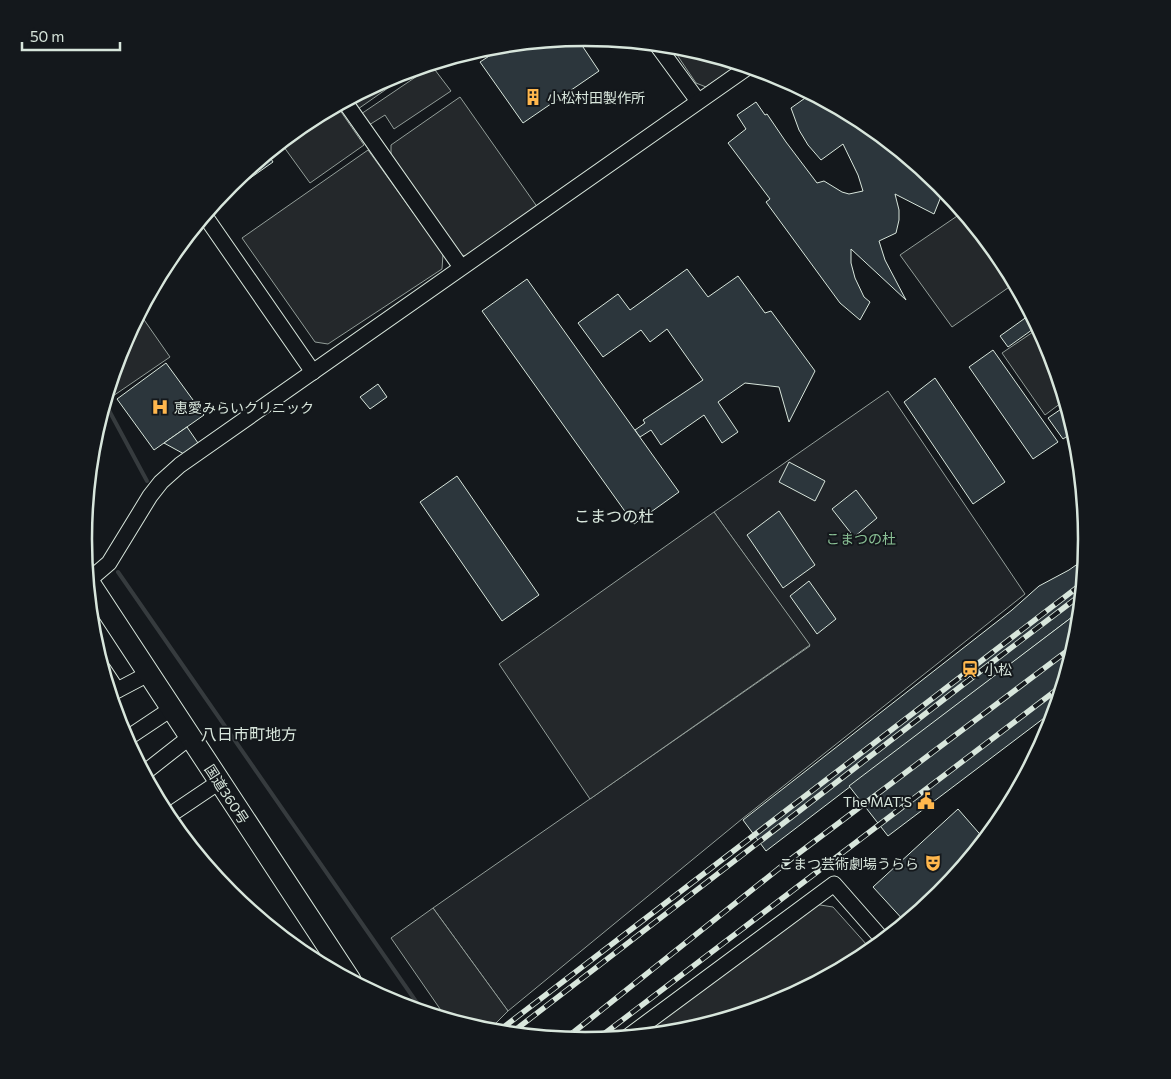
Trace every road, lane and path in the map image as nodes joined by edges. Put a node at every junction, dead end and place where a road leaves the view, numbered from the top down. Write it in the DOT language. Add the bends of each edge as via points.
graph roads {
  1 [pos="662,52"];
  2 [pos="742,71"];
  3 [pos="698,101"];
  4 [pos="348,107"];
  5 [pos="209,221"];
  6 [pos="461,267"];
  7 [pos="313,372"];
  8 [pos="93,576"];
  9 [pos="95,592"];
  10 [pos="148,674"];
  11 [pos="116,691"];
  12 [pos="171,709"];
  13 [pos="133,734"];
  14 [pos="190,738"];
  15 [pos="149,769"];
  16 [pos="219,782"];
  17 [pos="174,813"];
  18 [pos="879,936"];
  19 [pos="325,959"];
  20 [pos="649,1029"];
  1 -- 3 [label="street"];
  2 -- 3 [label="street"];
  3 -- 6 [label="street"];
  4 -- 6 [label="street"];
  5 -- 7 [label="street"];
  6 -- 7 [label="street"];
  7 -- 8 [label="street" via="180,464 161,482 140,511 109,563"];
  9 -- 10 [label="highway, 国道360号"];
  10 -- 11 [label="street"];
  10 -- 12 [label="highway, 国道360号"];
  12 -- 13 [label="street"];
  12 -- 14 [label="highway, 国道360号"];
  14 -- 15 [label="street"];
  14 -- 16 [label="highway, 国道360号"];
  16 -- 17 [label="street"];
  16 -- 19 [label="highway, 国道360号"];
  18 -- 20 [label="street" via="834,884"];
}
